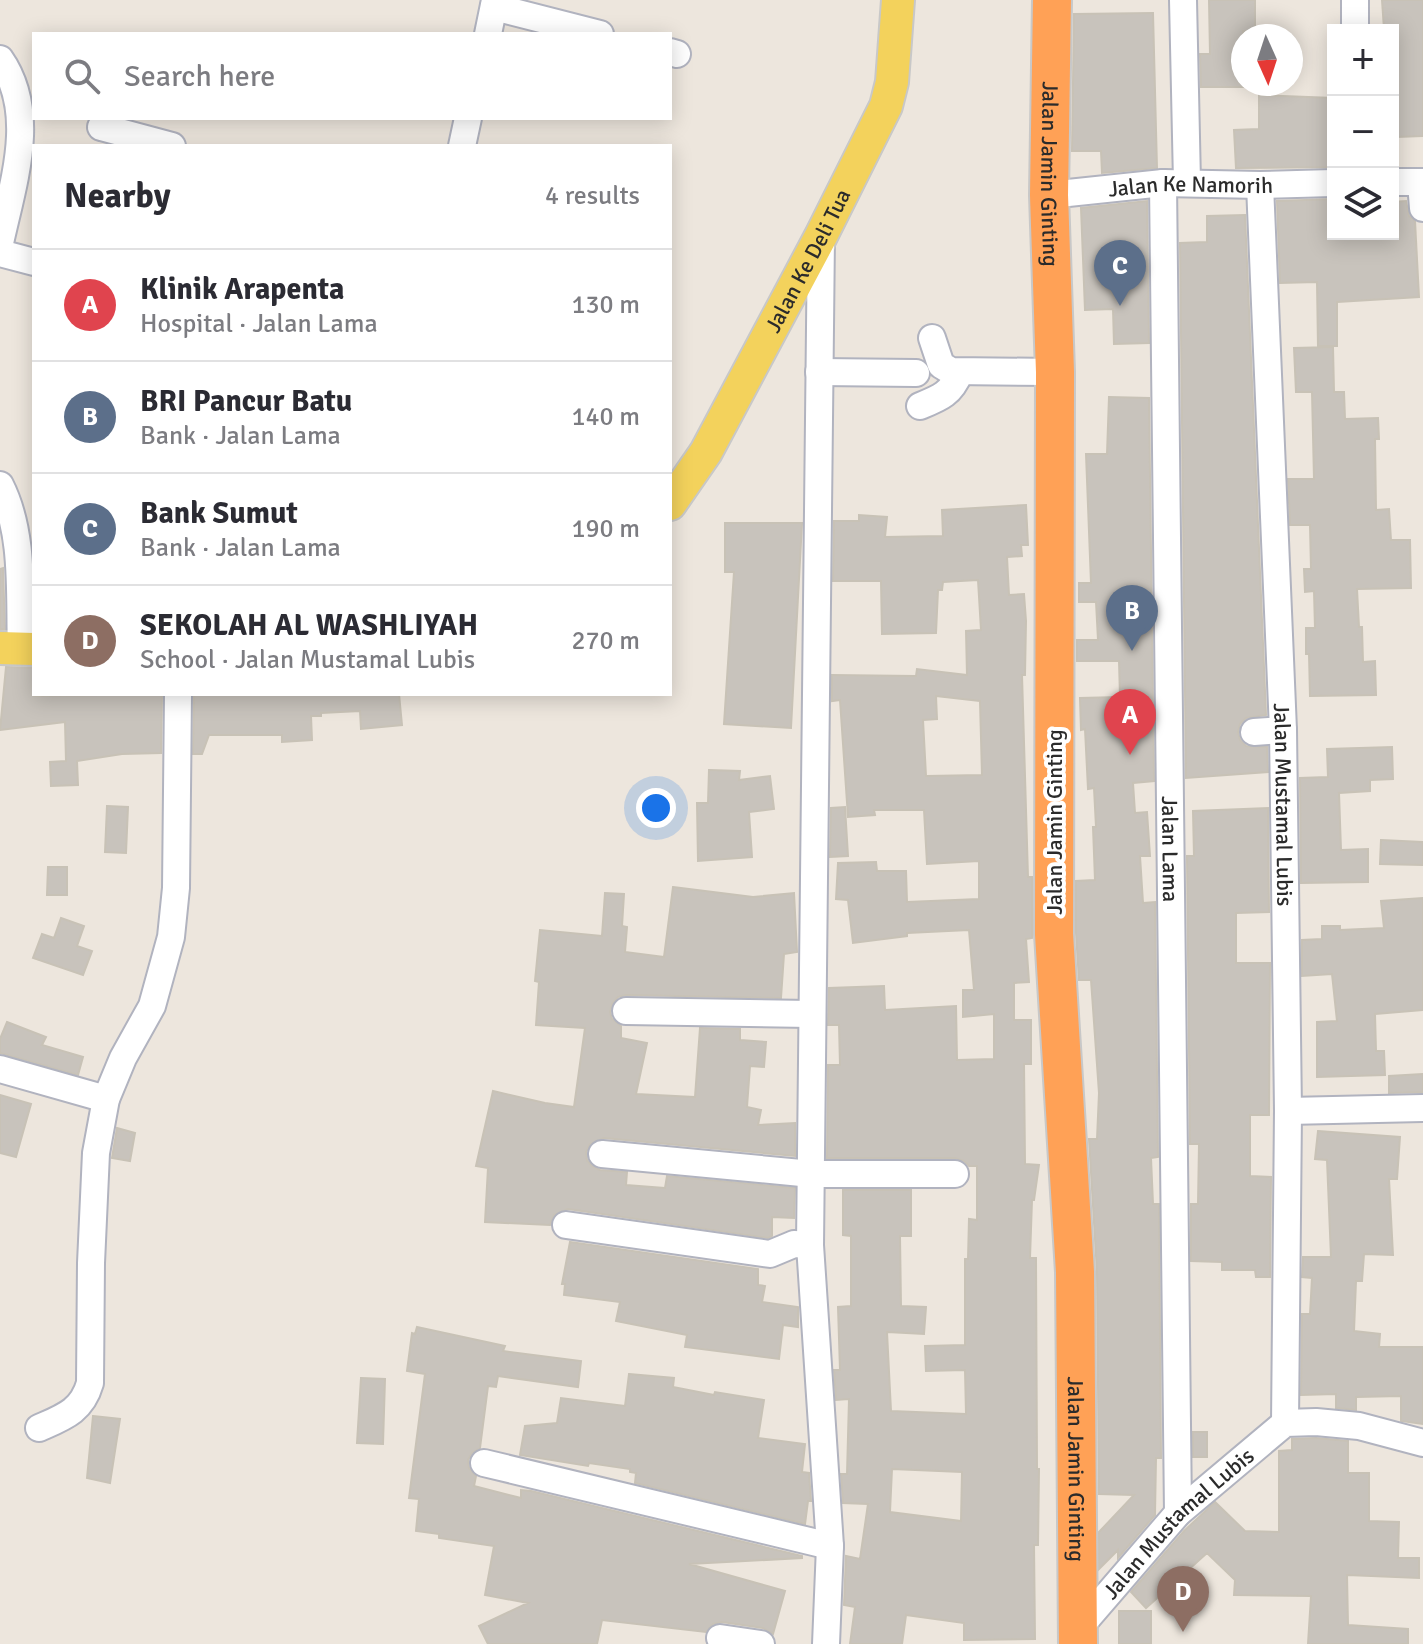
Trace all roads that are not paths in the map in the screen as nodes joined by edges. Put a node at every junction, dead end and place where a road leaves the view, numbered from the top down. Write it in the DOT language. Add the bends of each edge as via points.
graph roads {
  1 [pos="898,0"];
  2 [pos="1052,0"];
  3 [pos="1183,0"];
  4 [pos="1355,0"];
  5 [pos="494,4"];
  6 [pos="1355,24"];
  7 [pos="488,32"];
  8 [pos="593,32"];
  9 [pos="0,59"];
  10 [pos="466,120"];
  11 [pos="101,127"];
  12 [pos="165,144"];
  13 [pos="462,144"];
  14 [pos="1175,183"];
  15 [pos="1327,183"];
  16 [pos="1399,184"];
  17 [pos="1260,185"];
  18 [pos="1422,191"];
  19 [pos="1049,195"];
  20 [pos="821,236"];
  21 [pos="0,243"];
  22 [pos="0,253"];
  23 [pos="32,261"];
  24 [pos="932,338"];
  25 [pos="819,372"];
  26 [pos="960,372"];
  27 [pos="1055,372"];
  28 [pos="916,373"];
  29 [pos="920,406"];
  30 [pos="0,485"];
  31 [pos="672,501"];
  32 [pos="18,649"];
  33 [pos="178,696"];
  34 [pos="1283,730"];
  35 [pos="1254,732"];
  36 [pos="626,1011"];
  37 [pos="811,1014"];
  38 [pos="0,1069"];
  39 [pos="106,1099"];
  40 [pos="1423,1108"];
  41 [pos="1288,1111"];
  42 [pos="602,1154"];
  43 [pos="812,1174"];
  44 [pos="955,1174"];
  45 [pos="566,1225"];
  46 [pos="810,1245"];
  47 [pos="1285,1423"];
  48 [pos="39,1428"];
  49 [pos="1423,1443"];
  50 [pos="484,1463"];
  51 [pos="1178,1513"];
  52 [pos="830,1546"];
  53 [pos="1078,1637"];
  54 [pos="720,1638"];
  55 [pos="761,1644"];
  56 [pos="826,1644"];
  1 -- 20 [label="main road, Jalan Ke Deli Tua" via="886,106"];
  2 -- 19 [label="highway, Jalan Jamin Ginting"];
  3 -- 14 [label="street, Jalan Lama"];
  4 -- 6 [label="street"];
  5 -- 7 [label="street"];
  5 -- 8 [label="street"];
  9 -- 21 [label="street" via="10,73 21,113"];
  10 -- 13 [label="street"];
  11 -- 12 [label="street"];
  14 -- 17 [label="street, Jalan Ke Namorih"];
  14 -- 19 [label="street, Jalan Ke Namorih"];
  14 -- 51 [label="street, Jalan Lama"];
  15 -- 17 [label="street, Jalan Ke Namorih"];
  16 -- 18 [label="street"];
  17 -- 34 [label="street, Jalan Mustamal Lubis"];
  19 -- 27 [label="highway, Jalan Jamin Ginting"];
  20 -- 25 [label="street"];
  20 -- 31 [label="main road, Jalan Ke Deli Tua" via="706,452"];
  22 -- 23 [label="street"];
  24 -- 26 [label="street" via="941,365"];
  25 -- 28 [label="street"];
  25 -- 37 [label="street"];
  26 -- 27 [label="street"];
  26 -- 29 [label="street" via="951,390"];
  27 -- 53 [label="highway, Jalan Jamin Ginting" via="1054,934 1075,1272"];
  30 -- 32 [label="street" via="16,528"];
  33 -- 39 [label="street" via="171,937 152,1006"];
  34 -- 35 [label="street"];
  34 -- 41 [label="street, Jalan Mustamal Lubis"];
  36 -- 37 [label="street"];
  37 -- 43 [label="street"];
  38 -- 39 [label="street"];
  39 -- 48 [label="street" via="93,1180 90,1383 79,1407"];
  40 -- 41 [label="street"];
  41 -- 47 [label="street, Jalan Mustamal Lubis"];
  42 -- 43 [label="street"];
  43 -- 44 [label="street"];
  43 -- 46 [label="street"];
  45 -- 46 [label="street" via="770,1254 794,1244"];
  46 -- 52 [label="street"];
  47 -- 49 [label="street" via="1359,1426"];
  47 -- 51 [label="street, Jalan Mustamal Lubis"];
  50 -- 52 [label="street"];
  51 -- 53 [label="street, Jalan Mustamal Lubis"];
  52 -- 56 [label="street"];
  54 -- 55 [label="street"];
}
